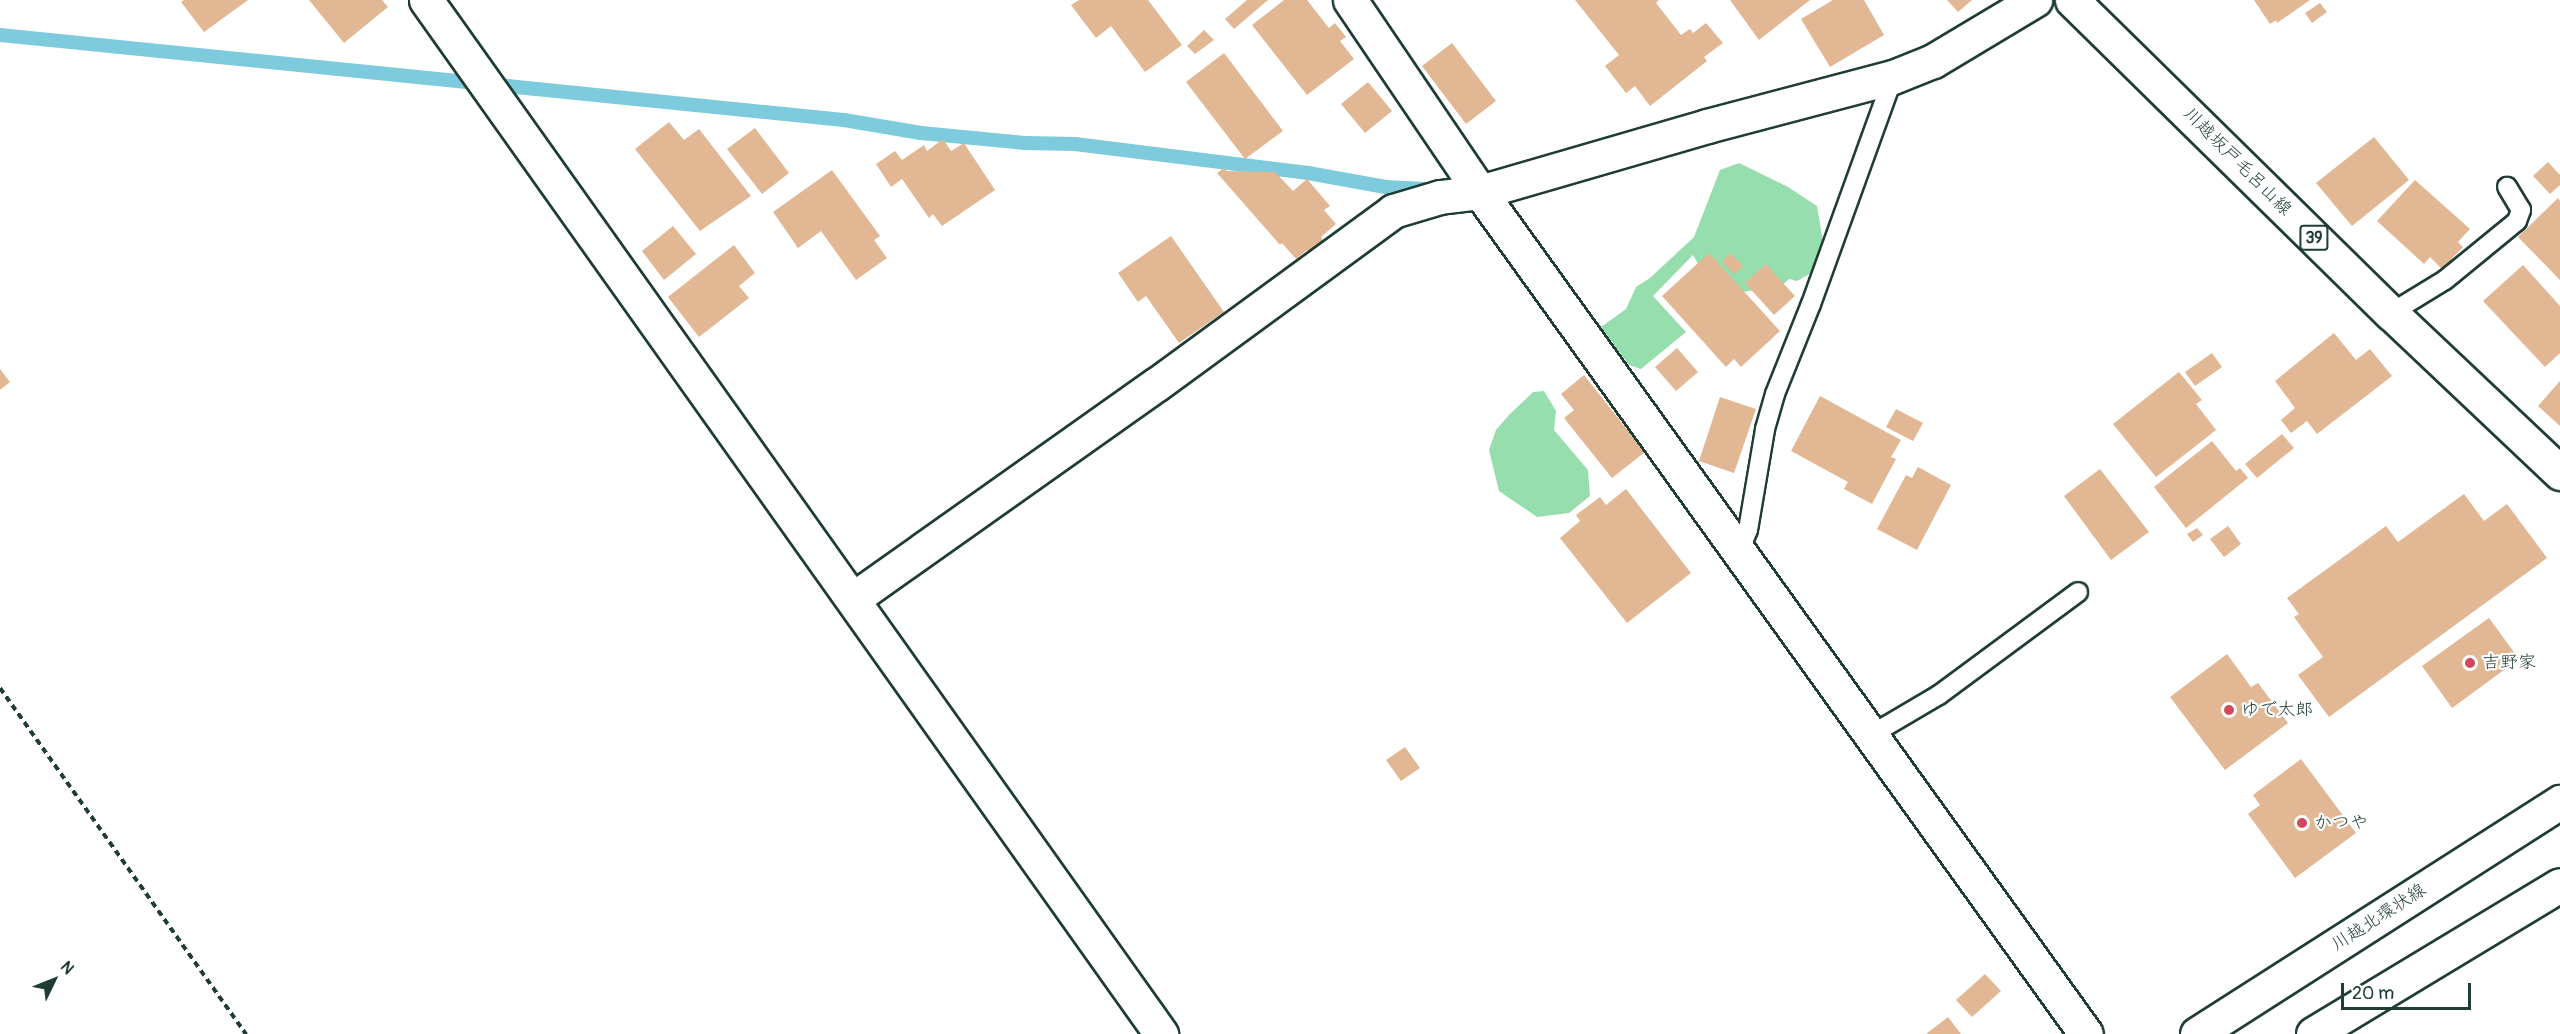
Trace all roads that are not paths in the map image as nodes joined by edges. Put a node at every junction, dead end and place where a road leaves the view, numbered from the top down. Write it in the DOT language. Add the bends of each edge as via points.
graph roads {
  1 [pos="426,0"];
  2 [pos="1350,0"];
  3 [pos="2035,0"];
  4 [pos="2072,0"];
  5 [pos="1893,77"];
  6 [pos="2507,187"];
  7 [pos="1480,192"];
  8 [pos="2391,313"];
  9 [pos="2560,473"];
  10 [pos="1739,552"];
  11 [pos="2078,592"];
  12 [pos="853,599"];
  13 [pos="1870,735"];
  14 [pos="2560,802"];
  15 [pos="2560,885"];
  16 [pos="1161,1034"];
  17 [pos="2086,1034"];
  18 [pos="2197,1034"];
  19 [pos="2313,1034"];
  1 -- 12 [label="street"];
  2 -- 7 [label="street"];
  3 -- 5 [label="street" via="1933,61"];
  4 -- 8 [label="street, 川越坂戸毛呂山線 / 39"];
  5 -- 7 [label="street"];
  5 -- 10 [label="lane" via="1775,394 1748,530"];
  6 -- 8 [label="lane" via="2521,210 2517,221 2445,280"];
  7 -- 10 [label="street"];
  7 -- 12 [label="street" via="1440,197 1393,211"];
  8 -- 9 [label="street, 川越坂戸毛呂山線 / 39"];
  10 -- 13 [label="street"];
  11 -- 13 [label="lane" via="1939,695"];
  12 -- 16 [label="street"];
  13 -- 17 [label="street"];
  14 -- 18 [label="street, 川越北環状線"];
  15 -- 19 [label="street"];
}
